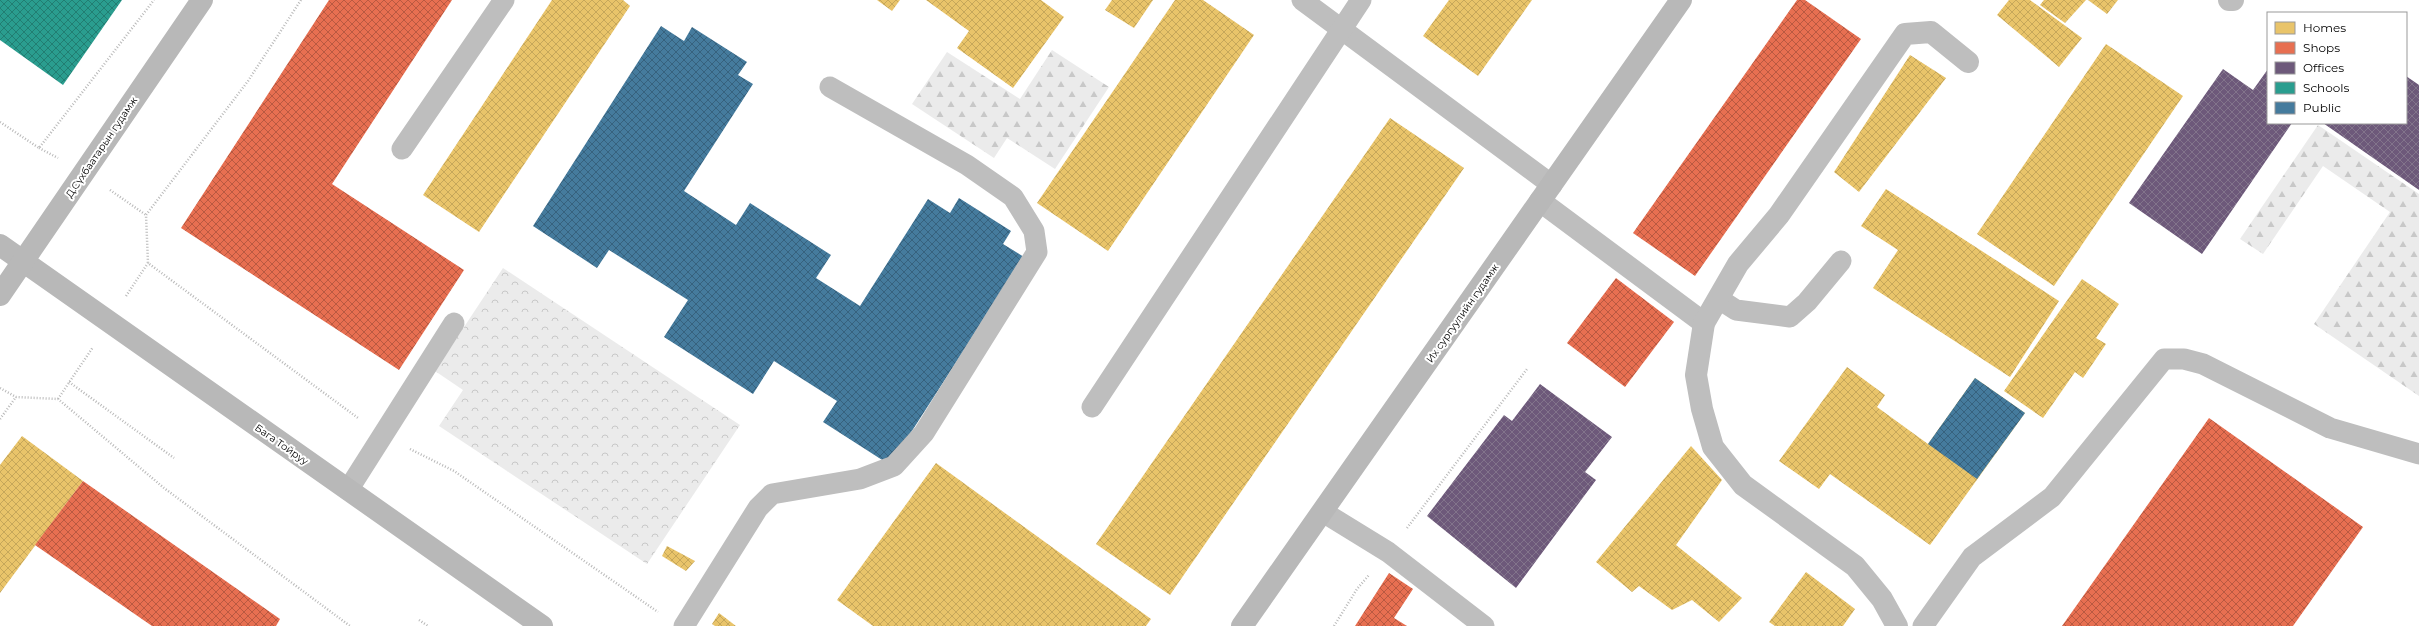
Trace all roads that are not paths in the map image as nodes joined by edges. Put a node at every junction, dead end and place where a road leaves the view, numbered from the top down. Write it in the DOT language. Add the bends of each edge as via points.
graph roads {
  1 [pos="202,0"];
  2 [pos="504,0"];
  3 [pos="1302,0"];
  4 [pos="1361,0"];
  5 [pos="1681,0"];
  6 [pos="2229,0"];
  7 [pos="2233,0"];
  8 [pos="1341,28"];
  9 [pos="1968,62"];
  10 [pos="830,87"];
  11 [pos="402,149"];
  12 [pos="1546,193"];
  13 [pos="0,245"];
  14 [pos="24,260"];
  15 [pos="1841,261"];
  16 [pos="0,295"];
  17 [pos="1718,299"];
  18 [pos="454,323"];
  19 [pos="1704,324"];
  20 [pos="1092,407"];
  21 [pos="2419,454"];
  22 [pos="348,490"];
  23 [pos="1323,512"];
  24 [pos="542,626"];
  25 [pos="684,626"];
  26 [pos="1242,626"];
  27 [pos="1484,626"];
  28 [pos="1897,626"];
  29 [pos="1922,626"];
  1 -- 14 [label="main road, Д.Сүхбаатарын гудамж"];
  2 -- 11 [label="lane"];
  3 -- 8 [label="lane"];
  4 -- 8 [label="lane"];
  5 -- 12 [label="main road, Их сургуулийн гудамж"];
  6 -- 7 [label="street"];
  8 -- 12 [label="lane"];
  8 -- 20 [label="lane"];
  9 -- 17 [label="street" via="1931,32 1905,34 1779,216 1738,264"];
  10 -- 25 [label="lane" via="966,165 1013,197 1034,230 1037,252 924,433 894,466 860,479 772,494 758,508"];
  12 -- 19 [label="street"];
  12 -- 23 [label="main road, Их сургуулийн гудамж"];
  13 -- 14 [label="main road, Бага Тойруу"];
  14 -- 16 [label="main road, Д.Сүхбаатарын гудамж"];
  14 -- 22 [label="main road, Бага Тойруу" via="109,323"];
  15 -- 17 [label="lane" via="1807,302 1790,318 1736,310"];
  17 -- 19 [label="street"];
  18 -- 22 [label="lane"];
  19 -- 28 [label="street" via="1696,375 1713,447 1743,485 1855,566 1882,599"];
  21 -- 29 [label="lane" via="2330,428 2203,364 2184,359 2164,359 2052,497 1972,557"];
  22 -- 24 [label="main road, Бага Тойруу"];
  23 -- 26 [label="main road, Их сургуулийн гудамж"];
  23 -- 27 [label="lane" via="1388,552"];
}
